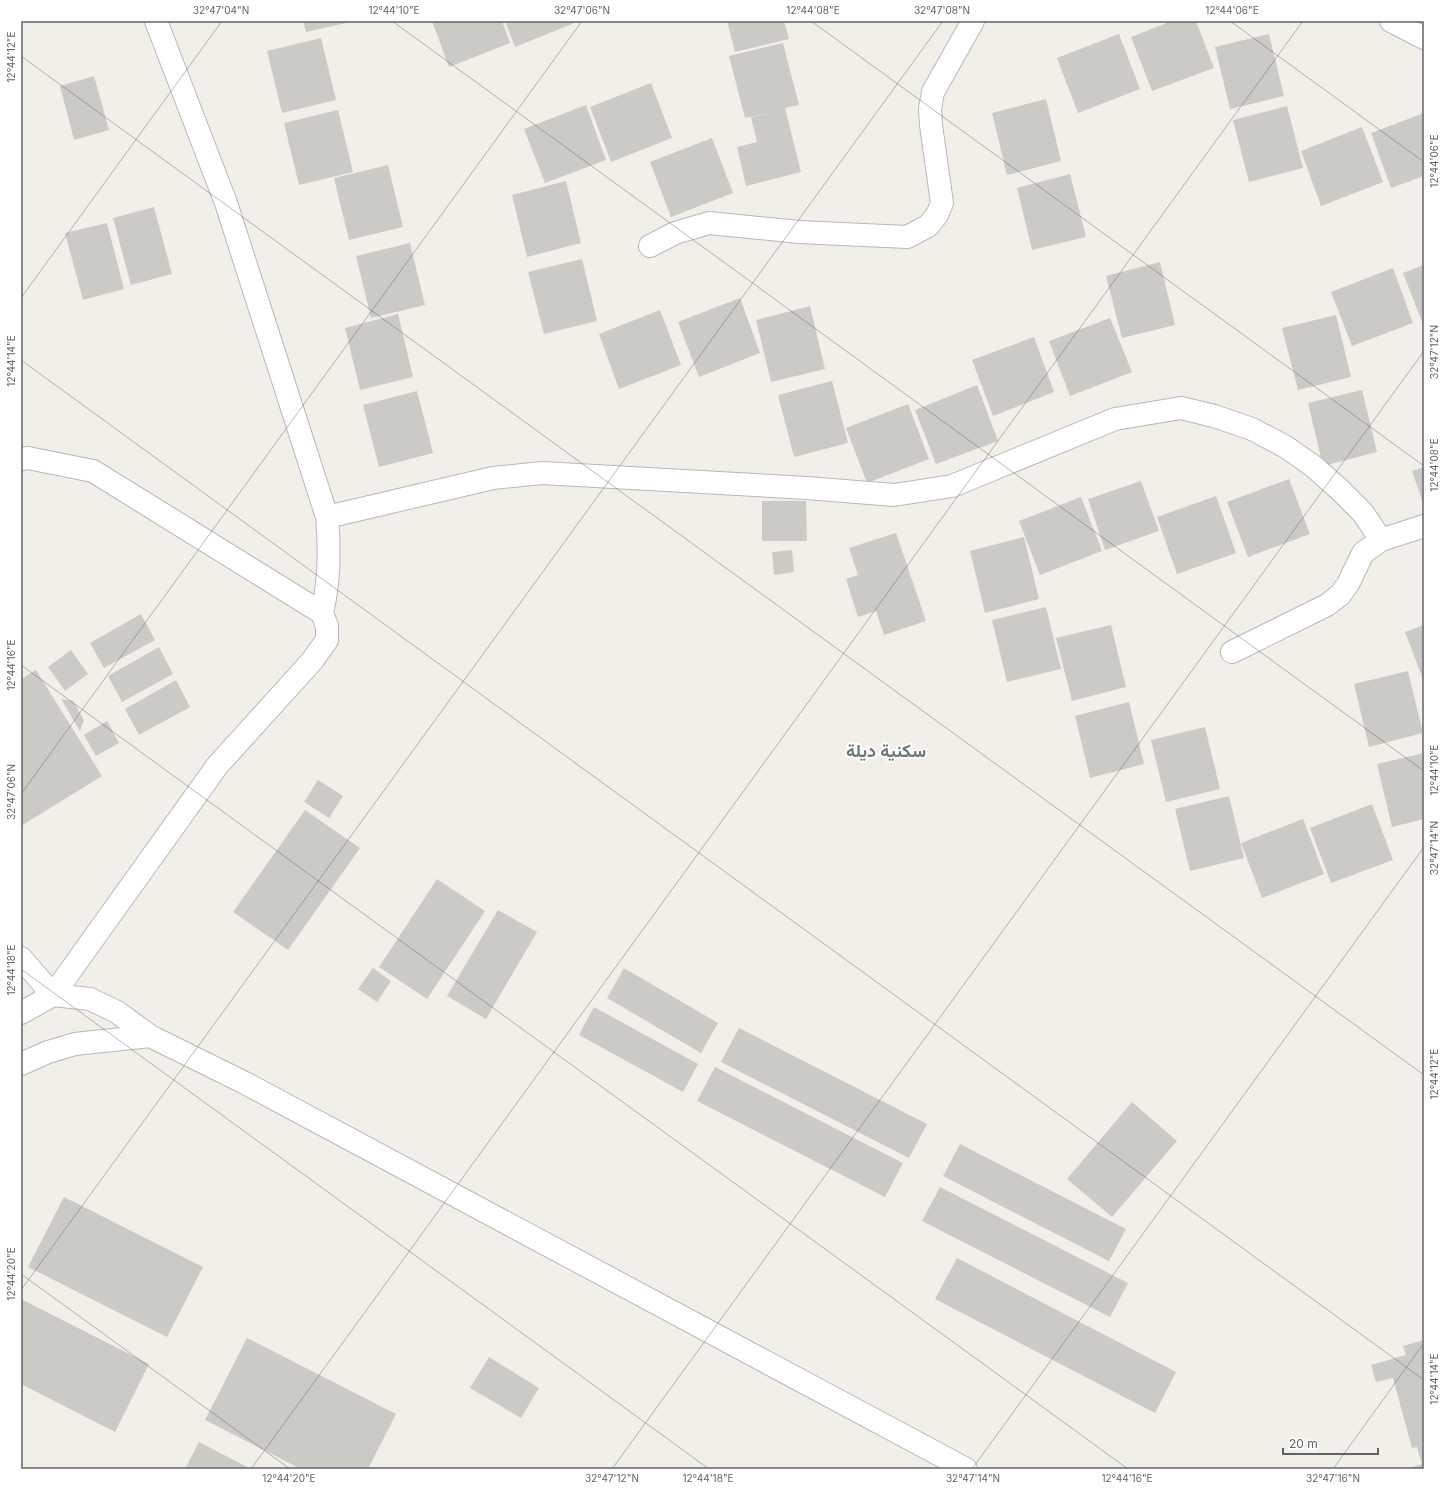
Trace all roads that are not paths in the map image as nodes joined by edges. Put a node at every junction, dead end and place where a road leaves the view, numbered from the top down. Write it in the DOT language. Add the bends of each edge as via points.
graph roads {
  1 [pos="156,21"];
  2 [pos="1391,21"];
  3 [pos="970,22"];
  4 [pos="1424,38"];
  5 [pos="650,246"];
  6 [pos="21,459"];
  7 [pos="327,517"];
  8 [pos="1424,526"];
  9 [pos="1382,540"];
  10 [pos="322,613"];
  11 [pos="1232,652"];
  12 [pos="21,958"];
  13 [pos="53,995"];
  14 [pos="21,1013"];
  15 [pos="150,1036"];
  16 [pos="21,1064"];
  17 [pos="966,1469"];
  1 -- 7 [label="street" via="226,203"];
  2 -- 4 [label="street"];
  3 -- 5 [label="street" via="933,92 931,125 942,203 938,215 928,226 907,237 799,232 710,223 675,233"];
  6 -- 10 [label="street" via="28,458 93,470"];
  7 -- 9 [label="street" via="493,478 542,473 894,495 952,486 1115,419 1181,408 1252,429 1286,447 1340,490 1363,513"];
  7 -- 10 [label="street" via="328,589"];
  8 -- 9 [label="street"];
  9 -- 11 [label="street" via="1363,553 1348,584 1340,595 1327,605"];
  10 -- 13 [label="street" via="327,626 328,640 217,766"];
  12 -- 13 [label="street"];
  13 -- 14 [label="street"];
  13 -- 15 [label="street" via="90,999 117,1012"];
  15 -- 16 [label="street" via="75,1044"];
  15 -- 17 [label="street" via="245,1083"];
}
